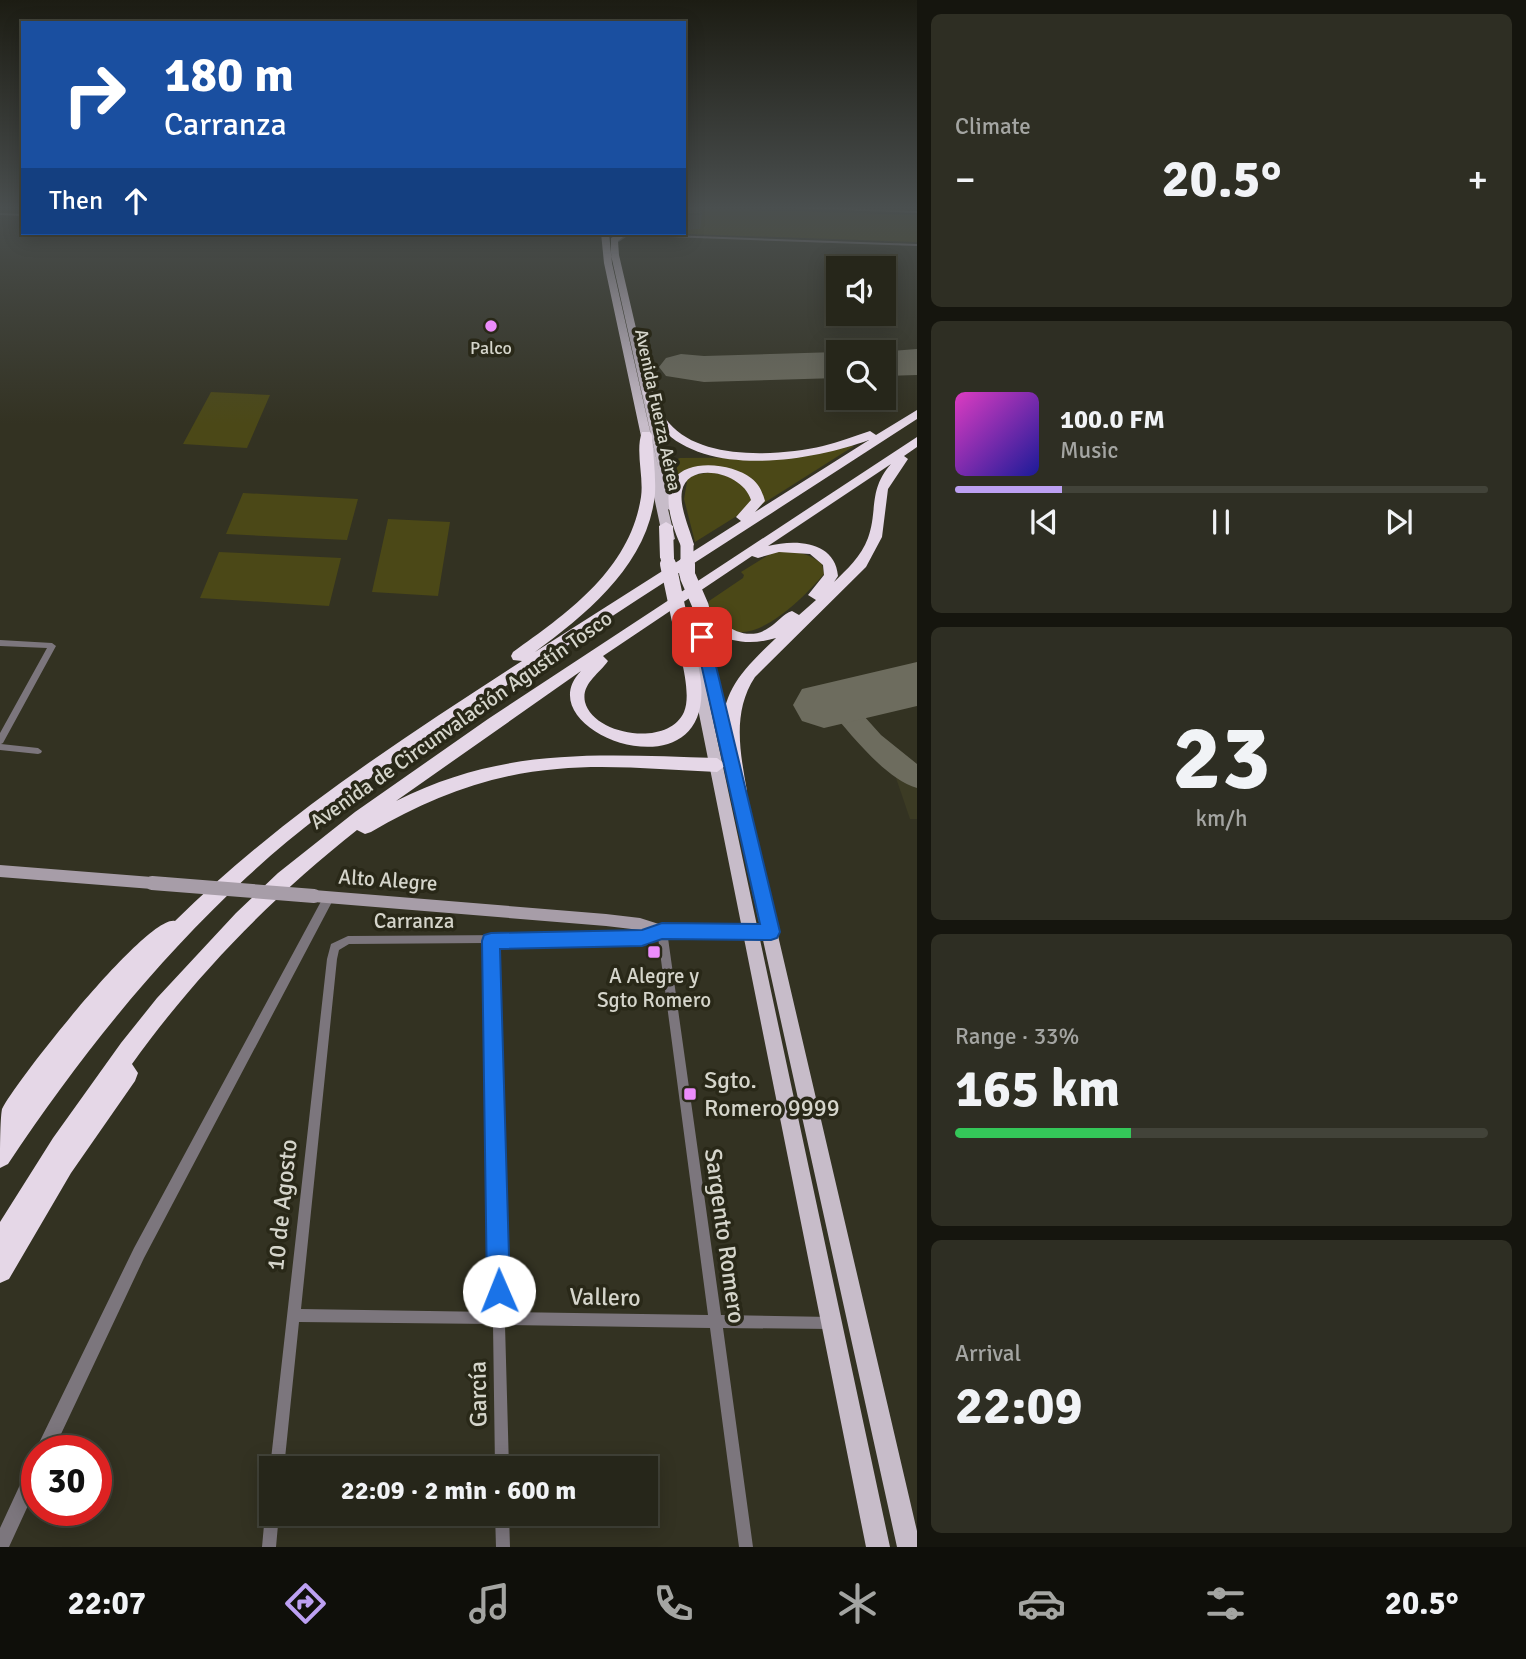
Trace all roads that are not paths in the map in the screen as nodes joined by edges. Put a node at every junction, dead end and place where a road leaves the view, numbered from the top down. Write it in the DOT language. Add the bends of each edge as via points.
graph roads {
  1 [pos="611,279"];
  2 [pos="622,279"];
  3 [pos="622,328"];
  4 [pos="634,328"];
  5 [pos="648,391"];
  6 [pos="917,413"];
  7 [pos="646,435"];
  8 [pos="917,441"];
  9 [pos="917,448"];
  10 [pos="666,526"];
  11 [pos="685,546"];
  12 [pos="687,584"];
  13 [pos="690,614"];
  14 [pos="0,643"];
  15 [pos="52,646"];
  16 [pos="479,685"];
  17 [pos="0,741"];
  18 [pos="0,747"];
  19 [pos="38,751"];
  20 [pos="717,765"];
  21 [pos="738,791"];
  22 [pos="270,846"];
  23 [pos="242,870"];
  24 [pos="1,874"];
  25 [pos="330,897"];
  26 [pos="662,931"];
  27 [pos="750,932"];
  28 [pos="771,932"];
  29 [pos="491,941"];
  30 [pos="335,947"];
  31 [pos="0,1130"];
  32 [pos="0,1156"];
  33 [pos="0,1245"];
  34 [pos="0,1270"];
  35 [pos="294,1315"];
  36 [pos="499,1318"];
  37 [pos="715,1321"];
  38 [pos="831,1323"];
  39 [pos="52,1435"];
  40 [pos="278,1456"];
  41 [pos="502,1456"];
  42 [pos="21,1502"];
  43 [pos="271,1526"];
  44 [pos="502,1526"];
  45 [pos="0,1547"];
  46 [pos="269,1547"];
  47 [pos="503,1547"];
  48 [pos="746,1547"];
  49 [pos="877,1547"];
  50 [pos="909,1547"];
  1 -- 3 [label="main road, Avenida Fuerza Aérea"];
  2 -- 4 [label="main road, Avenida Fuerza Aérea"];
  3 -- 4 [label="main road"];
  3 -- 7 [label="main road, Avenida Fuerza Aérea"];
  4 -- 5 [label="main road, Avenida Fuerza Aérea"];
  5 -- 6 [label="highway" via="659,418 674,435 698,447 733,454 785,455 834,448"];
  5 -- 11 [label="main road, Avenida Fuerza Aérea"];
  6 -- 22 [label="highway, Avenida de Circunvalación Agustín Tosco" via="494,686 357,779"];
  7 -- 10 [label="main road, Avenida Fuerza Aérea"];
  7 -- 16 [label="highway" via="646,505 623,560 576,613"];
  8 -- 12 [label="highway, Avenida de Circunvalación Agustín Tosco"];
  9 -- 21 [label="highway" via="884,481 878,496 875,537 861,564 740,687 730,729"];
  10 -- 13 [label="highway, bridge" via="670,556"];
  11 -- 12 [label="highway, bridge"];
  11 -- 16 [label="highway" via="675,495 683,478 703,470 721,471 738,475 754,487 758,500 744,516"];
  12 -- 13 [label="highway, bridge"];
  12 -- 13 [label="highway" via="725,576 780,545 813,551 830,566 831,576 823,586 776,631 762,637 744,638"];
  12 -- 13 [label="highway" via="649,628 584,675 576,697 590,722 620,738 645,741 685,726 695,697"];
  12 -- 33 [label="highway, Avenida de Circunvalación Agustín Tosco" via="413,779 283,881 221,942 143,1033 94,1097"];
  13 -- 20 [label="main road"];
  13 -- 21 [label="main road"];
  14 -- 15 [label="street"];
  15 -- 17 [label="street"];
  16 -- 22 [label="highway" via="349,771"];
  18 -- 19 [label="street"];
  20 -- 27 [label="main road"];
  20 -- 34 [label="highway" via="582,761 519,767 433,791 362,829 264,913 191,991 105,1102"];
  21 -- 28 [label="main road"];
  22 -- 23 [label="highway, Avenida de Circunvalación Agustín Tosco"];
  23 -- 31 [label="highway" via="144,949 53,1057"];
  23 -- 32 [label="highway, Avenida de Circunvalación Agustín Tosco" via="189,920 105,1015"];
  24 -- 25 [label="main road, Alto Alegre, bridge"];
  25 -- 26 [label="main road, Alto Alegre" via="606,920"];
  25 -- 39 [label="street" via="139,1253"];
  26 -- 27 [label="main road, Alto Alegre"];
  26 -- 29 [label="street, Carranza" via="642,938"];
  26 -- 37 [label="street, Sargento Romero"];
  27 -- 28 [label="main road, Alto Alegre"];
  27 -- 38 [label="main road"];
  28 -- 50 [label="main road"];
  29 -- 30 [label="street, Carranza" via="348,940"];
  29 -- 36 [label="street, García"];
  30 -- 35 [label="street, 10 de Agosto"];
  35 -- 36 [label="street, Vallero"];
  35 -- 40 [label="street, 10 de Agosto"];
  36 -- 37 [label="street, Vallero"];
  36 -- 41 [label="street, García"];
  37 -- 38 [label="street, Vallero"];
  37 -- 48 [label="street, Sargento Romero"];
  38 -- 49 [label="main road"];
  42 -- 45 [label="street"];
  43 -- 46 [label="street"];
  44 -- 47 [label="street"];
}
